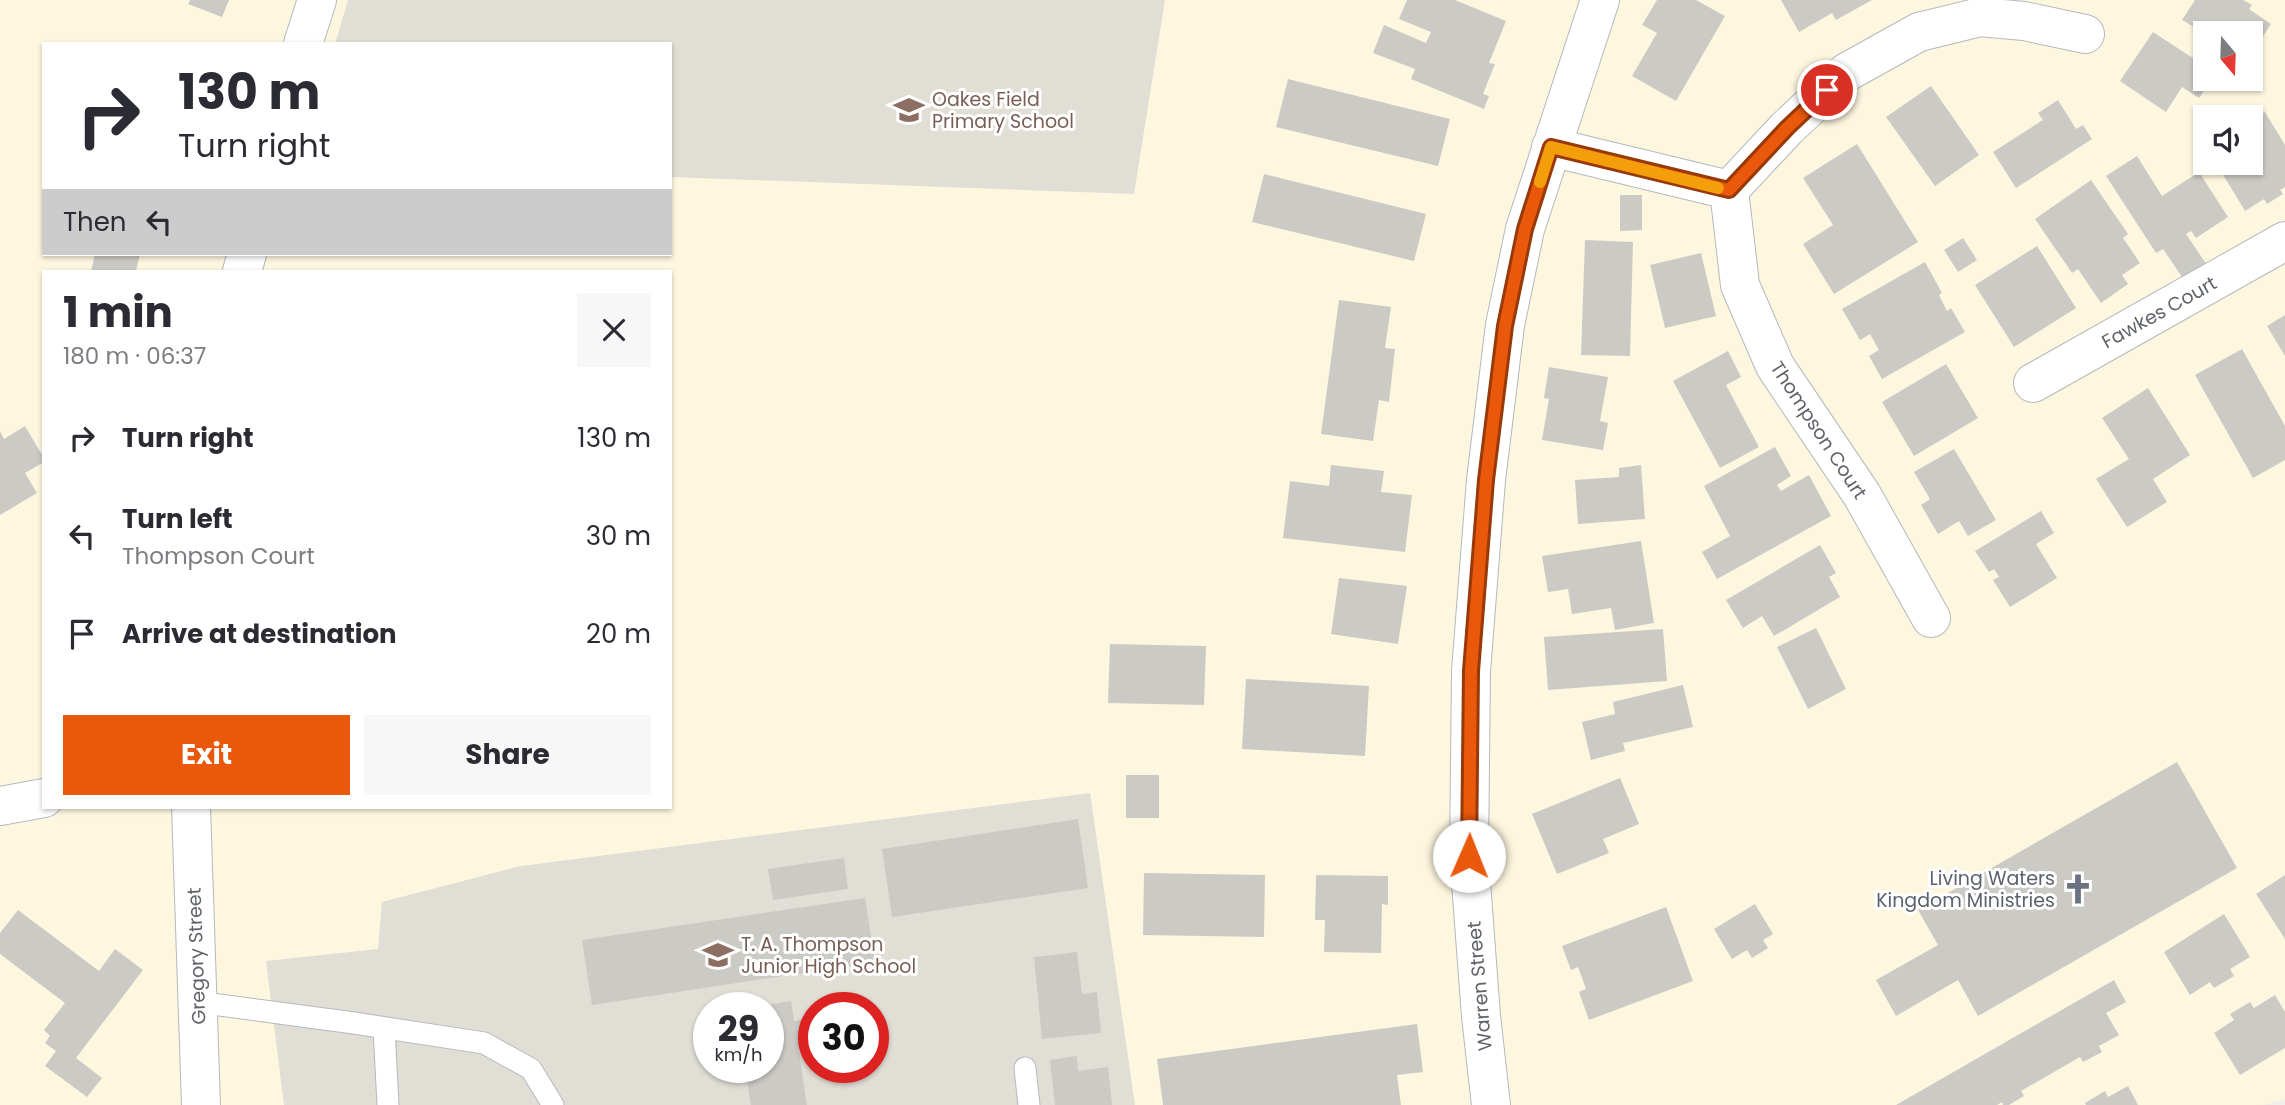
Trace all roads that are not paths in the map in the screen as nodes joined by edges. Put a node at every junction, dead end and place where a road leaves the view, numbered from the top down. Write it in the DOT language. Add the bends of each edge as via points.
graph roads {
  1 [pos="317,0"];
  2 [pos="1600,0"];
  3 [pos="2085,34"];
  4 [pos="304,42"];
  5 [pos="1551,147"];
  6 [pos="1729,190"];
  7 [pos="2285,240"];
  8 [pos="2033,383"];
  9 [pos="1931,618"];
  10 [pos="42,798"];
  11 [pos="0,806"];
  12 [pos="191,809"];
  13 [pos="197,1002"];
  14 [pos="384,1028"];
  15 [pos="1025,1068"];
  16 [pos="201,1105"];
  17 [pos="388,1105"];
  18 [pos="553,1105"];
  19 [pos="1029,1105"];
  20 [pos="1491,1105"];
  1 -- 4 [label="street"];
  2 -- 5 [label="street, Warren Street"];
  3 -- 6 [label="street" via="1980,17 1919,32 1847,72"];
  5 -- 6 [label="street"];
  5 -- 20 [label="street, Warren Street" via="1525,229 1505,326 1486,480 1471,671 1469,856"];
  6 -- 9 [label="street, Thompson Court" via="1740,285 1775,366 1862,495"];
  7 -- 8 [label="street, Fawkes Court"];
  10 -- 11 [label="street"];
  12 -- 13 [label="street, Gregory Street"];
  13 -- 14 [label="lane"];
  13 -- 16 [label="street, Gregory Street"];
  14 -- 17 [label="lane"];
  14 -- 18 [label="lane" via="484,1043 531,1069"];
  15 -- 19 [label="lane"];
}
